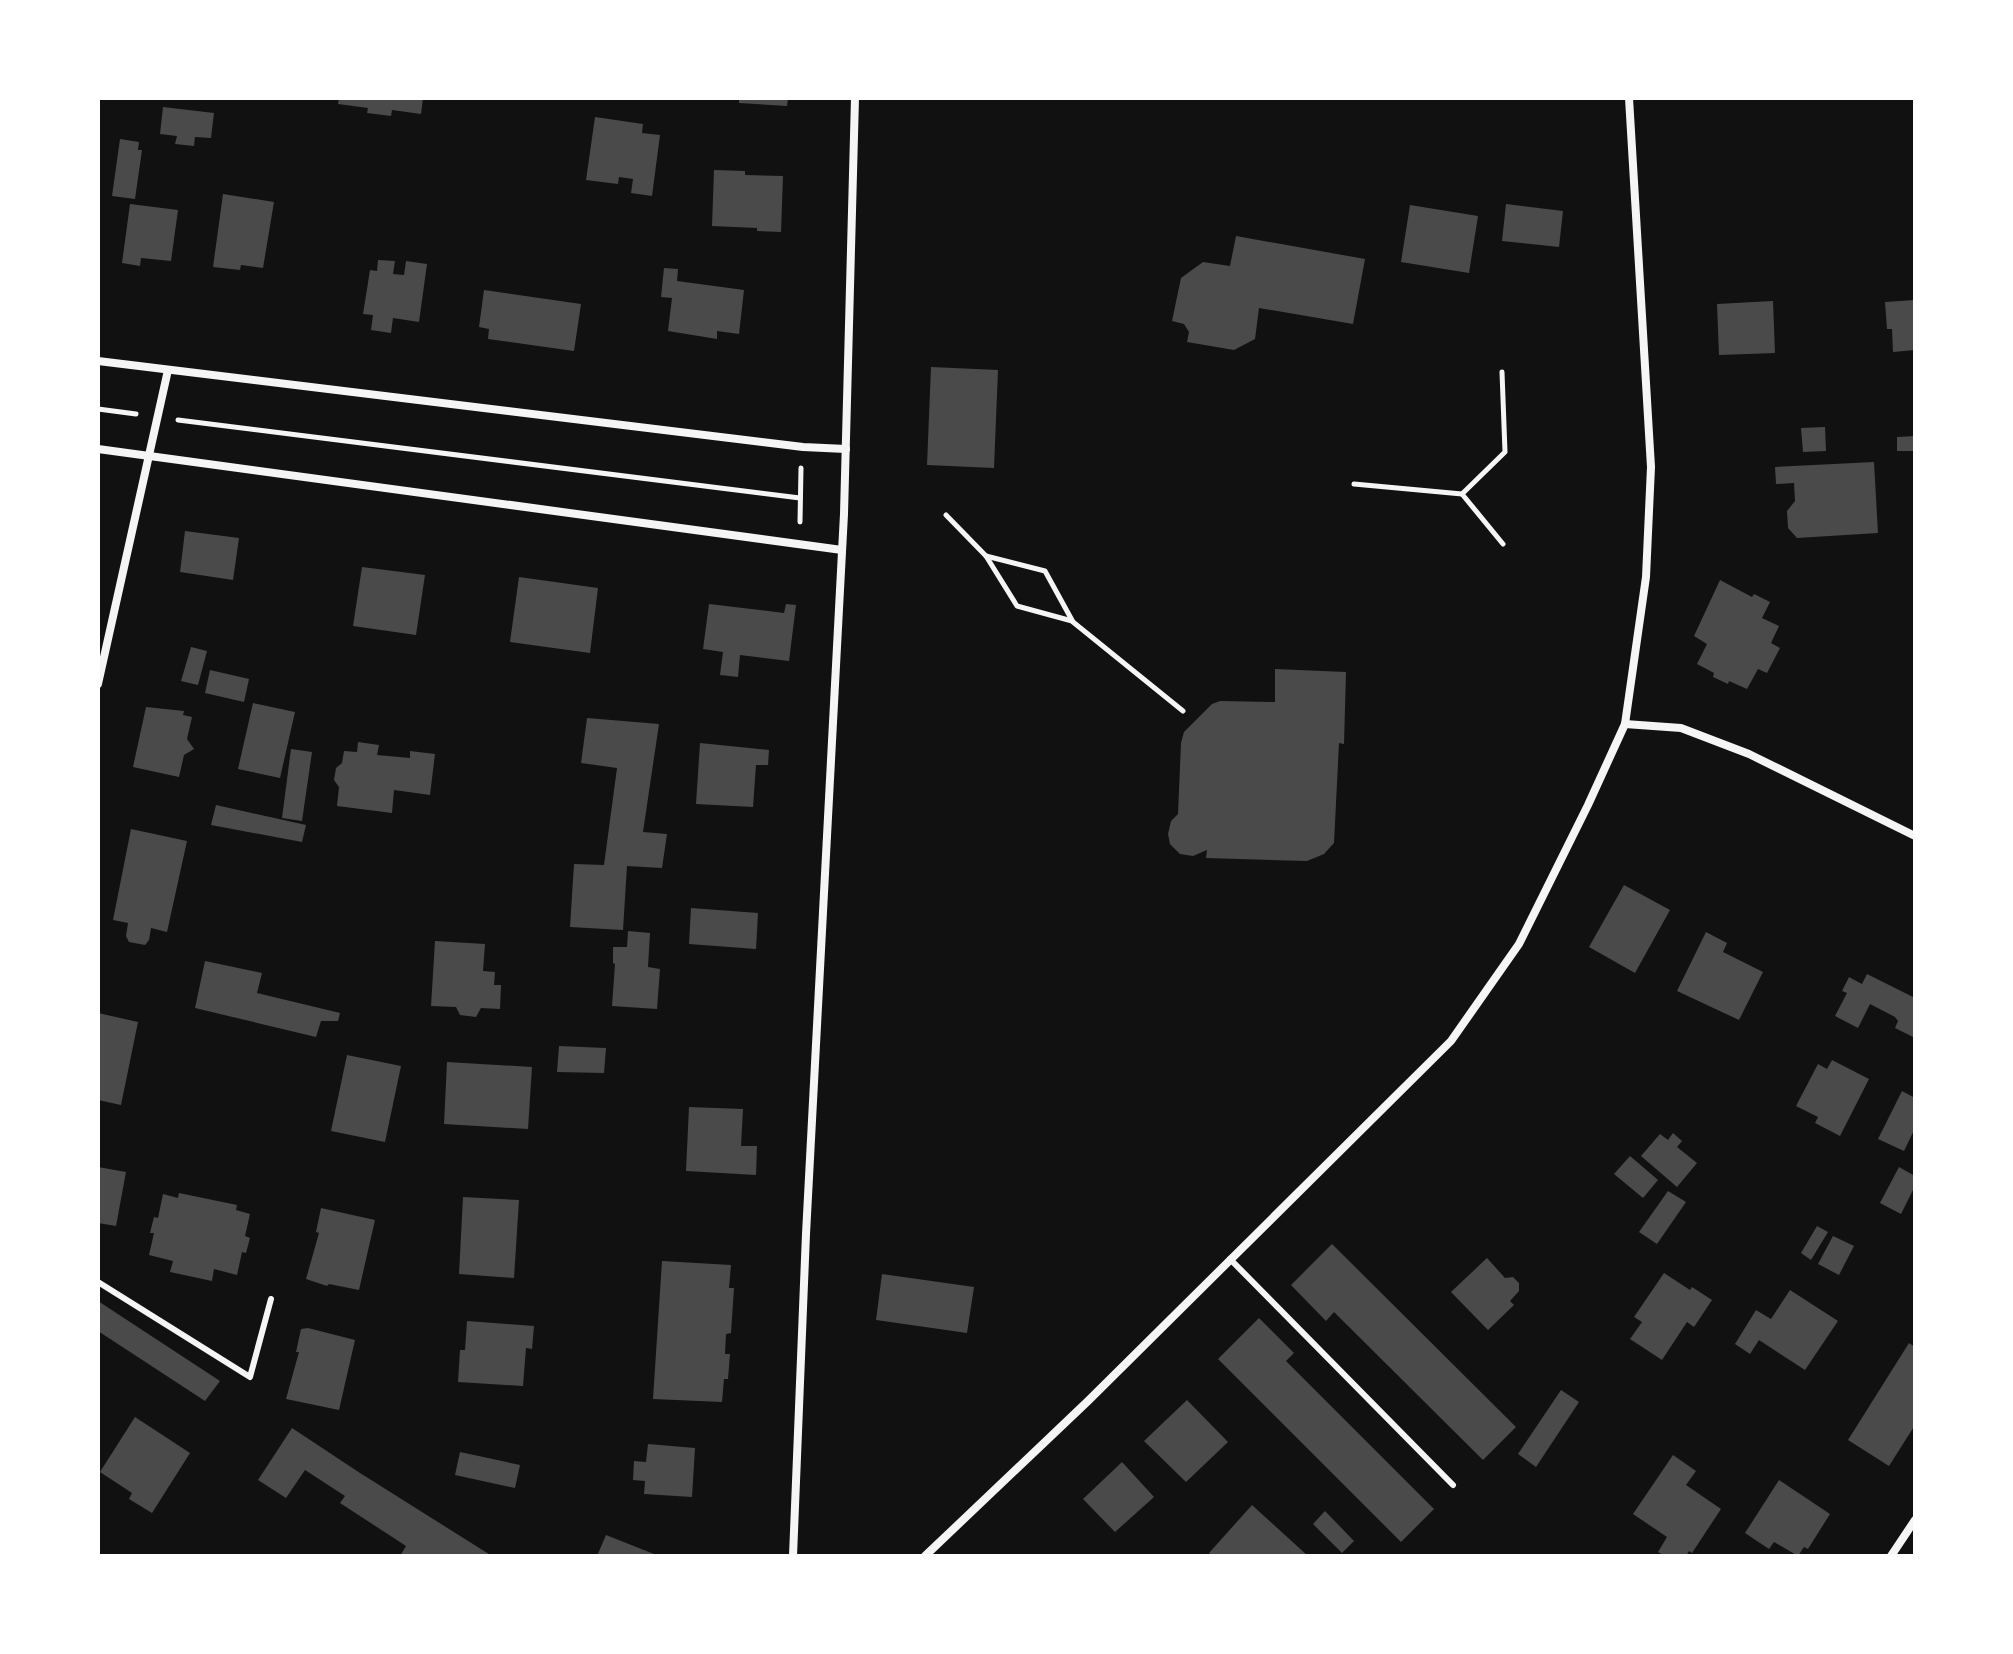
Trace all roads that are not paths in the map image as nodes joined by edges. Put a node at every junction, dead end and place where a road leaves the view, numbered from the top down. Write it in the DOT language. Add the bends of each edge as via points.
graph roads {
  1 [pos="855,98"];
  2 [pos="1629,98"];
  3 [pos="98,361"];
  4 [pos="168,370"];
  5 [pos="98,449"];
  6 [pos="846,449"];
  7 [pos="148,455"];
  8 [pos="842,550"];
  9 [pos="98,684"];
  10 [pos="1625,724"];
  11 [pos="1915,836"];
  12 [pos="1230,1259"];
  13 [pos="98,1282"];
  14 [pos="271,1299"];
  15 [pos="1453,1485"];
  16 [pos="1915,1520"];
  17 [pos="793,1556"];
  18 [pos="925,1556"];
  19 [pos="1891,1556"];
  1 -- 6 [label="street"];
  2 -- 10 [label="street" via="1651,467 1646,577"];
  3 -- 4 [label="street"];
  4 -- 6 [label="street"];
  4 -- 7 [label="street"];
  5 -- 7 [label="street"];
  6 -- 8 [label="street"];
  7 -- 8 [label="street"];
  7 -- 9 [label="street"];
  8 -- 17 [label="street"];
  10 -- 11 [label="street" via="1681,728 1749,754"];
  10 -- 12 [label="street" via="1519,944 1451,1041"];
  12 -- 15 [label="lane"];
  12 -- 18 [label="street"];
  13 -- 14 [label="lane" via="250,1377"];
  16 -- 19 [label="street"];
}
